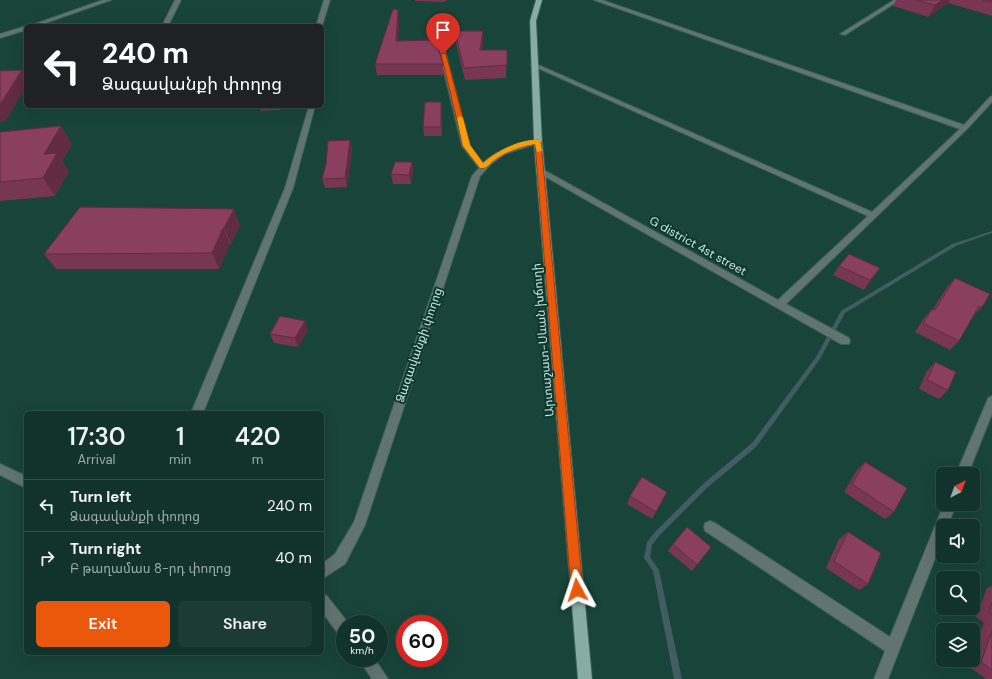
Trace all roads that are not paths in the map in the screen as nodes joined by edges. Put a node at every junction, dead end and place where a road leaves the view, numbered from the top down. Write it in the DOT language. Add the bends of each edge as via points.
graph roads {
  1 [pos="108,0"];
  2 [pos="178,0"];
  3 [pos="327,0"];
  4 [pos="539,0"];
  5 [pos="597,0"];
  6 [pos="897,0"];
  7 [pos="38,24"];
  8 [pos="166,24"];
  9 [pos="320,24"];
  10 [pos="24,29"];
  11 [pos="843,34"];
  12 [pos="0,36"];
  13 [pos="440,43"];
  14 [pos="534,65"];
  15 [pos="992,98"];
  16 [pos="311,108"];
  17 [pos="965,128"];
  18 [pos="538,142"];
  19 [pos="482,167"];
  20 [pos="541,172"];
  21 [pos="873,215"];
  22 [pos="778,305"];
  23 [pos="845,341"];
  24 [pos="992,401"];
  25 [pos="198,411"];
  26 [pos="965,467"];
  27 [pos="0,469"];
  28 [pos="24,481"];
  29 [pos="947,511"];
  30 [pos="710,527"];
  31 [pos="324,571"];
  32 [pos="324,604"];
  33 [pos="336,619"];
  34 [pos="894,648"];
  35 [pos="372,667"];
  36 [pos="381,679"];
  37 [pos="585,679"];
  38 [pos="881,679"];
  1 -- 7 [label="street"];
  2 -- 8 [label="street"];
  3 -- 9 [label="street"];
  4 -- 14 [label="main road, Արտաշատ-Սևան խճուղի" via="533,22"];
  5 -- 17 [label="street"];
  6 -- 11 [label="street"];
  10 -- 12 [label="street"];
  13 -- 19 [label="street" via="466,146"];
  14 -- 18 [label="main road, Արտաշատ-Սևան խճուղի"];
  14 -- 21 [label="street"];
  15 -- 17 [label="street"];
  16 -- 25 [label="street" via="289,188"];
  17 -- 21 [label="street"];
  18 -- 19 [label="street, Ձագավանքի փողոց" via="510,149"];
  18 -- 20 [label="main road, Արտաշատ-Սևան խճուղի"];
  19 -- 31 [label="street, Ձագավանքի փողոց" via="473,184 358,525 340,559"];
  20 -- 22 [label="street, G district 4st street"];
  20 -- 37 [label="main road, Արտաշատ-Սևան խճուղի"];
  21 -- 22 [label="street"];
  22 -- 23 [label="street, G district 4st street"];
  24 -- 26 [label="street"];
  27 -- 28 [label="street"];
  29 -- 34 [label="street"];
  30 -- 34 [label="street"];
  32 -- 33 [label="street"];
  34 -- 38 [label="street"];
  35 -- 36 [label="street"];
}
